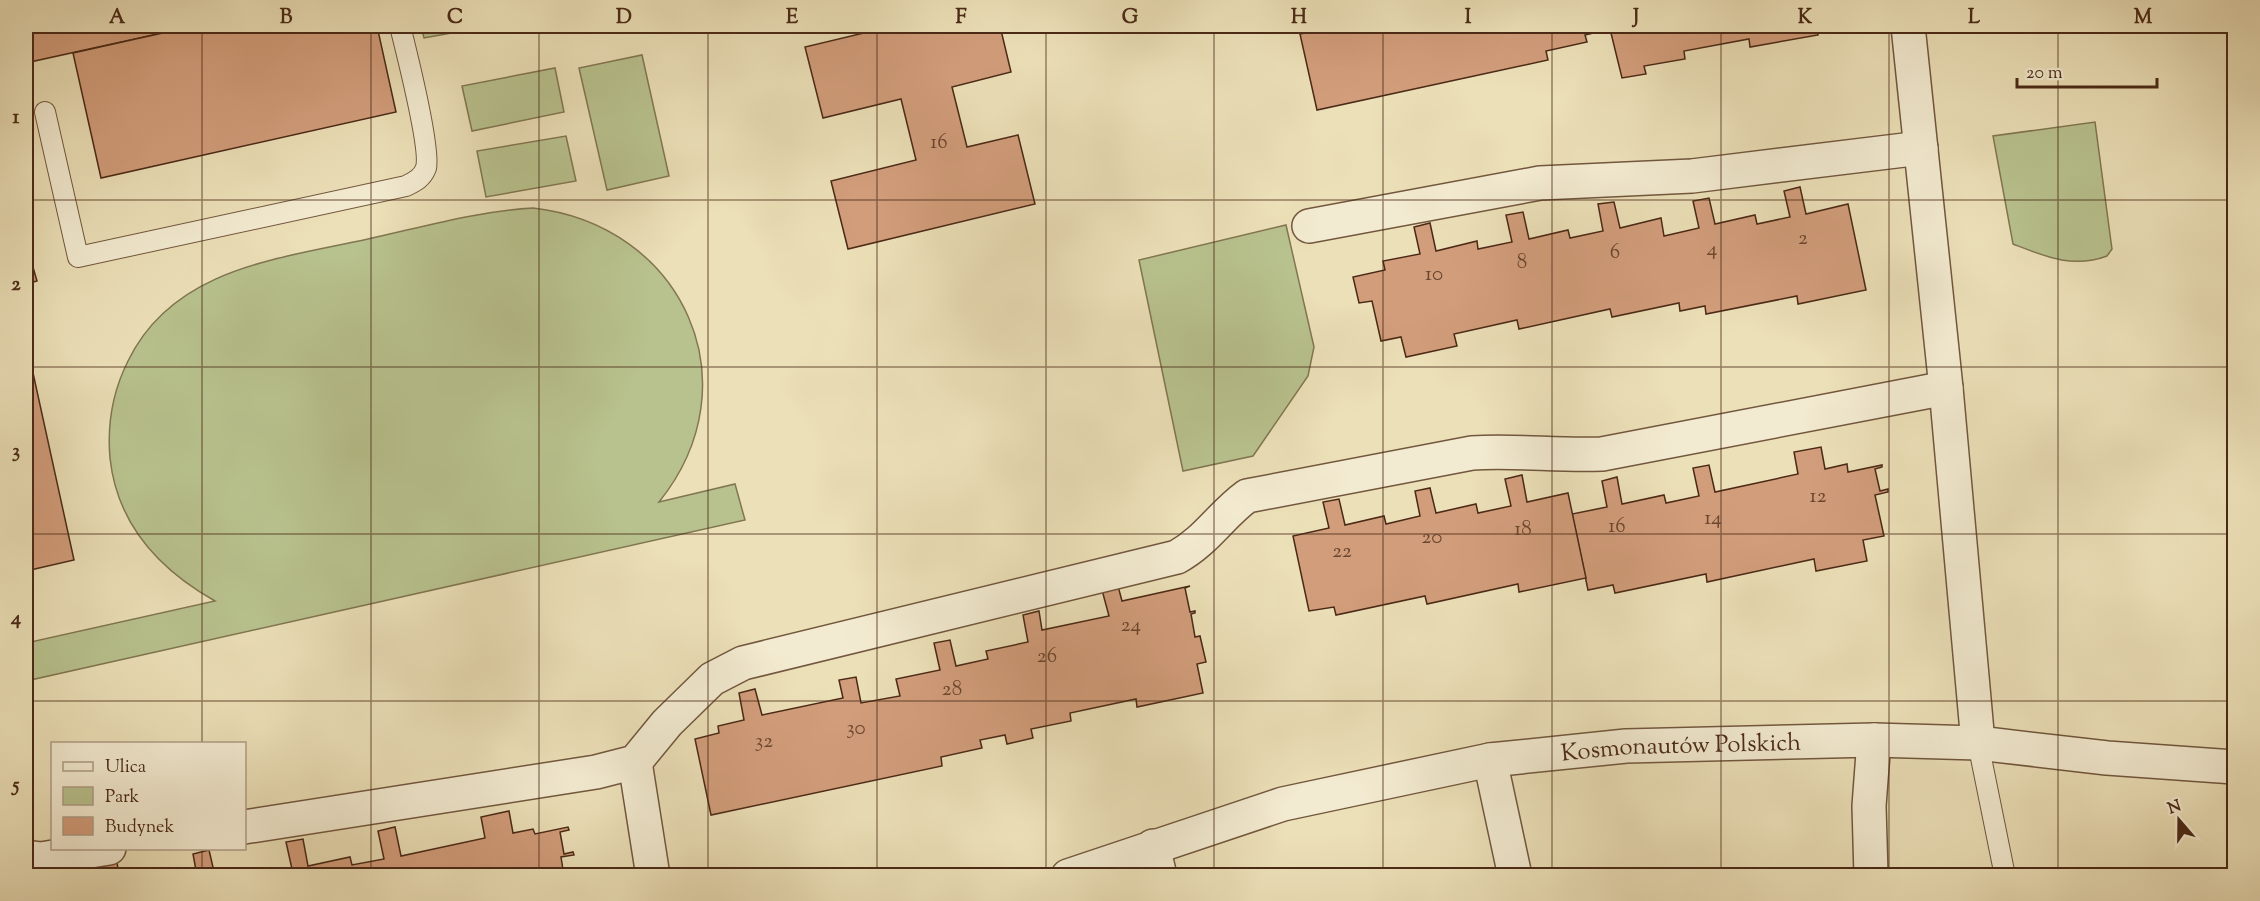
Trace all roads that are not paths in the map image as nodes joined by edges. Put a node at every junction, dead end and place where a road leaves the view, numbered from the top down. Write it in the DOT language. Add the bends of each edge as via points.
graph roads {
  1 [pos="400,26"];
  2 [pos="1908,26"];
  3 [pos="45,112"];
  4 [pos="1922,148"];
  5 [pos="1309,226"];
  6 [pos="1946,388"];
  7 [pos="1874,740"];
  8 [pos="1978,743"];
  9 [pos="1490,760"];
  10 [pos="635,762"];
  11 [pos="2235,767"];
  12 [pos="246,827"];
  13 [pos="102,850"];
  14 [pos="26,857"];
  15 [pos="1157,861"];
  16 [pos="653,876"];
  17 [pos="1068,876"];
  18 [pos="1515,876"];
  19 [pos="1871,876"];
  20 [pos="2006,876"];
  1 -- 3 [label="lane" via="426,166 420,179 389,191 78,257"];
  2 -- 4 [label="street"];
  4 -- 5 [label="street" via="1692,177 1540,183"];
  4 -- 6 [label="street"];
  6 -- 8 [label="street"];
  6 -- 10 [label="street" via="1602,454 1573,456 1508,450 1472,453 1247,496 1227,510 1197,546 1177,557 743,663 712,679 667,723"];
  7 -- 8 [label="street, Kosmonautów Polskich"];
  7 -- 9 [label="street, Kosmonautów Polskich" via="1626,746"];
  7 -- 19 [label="street" via="1869,806"];
  8 -- 11 [label="street, Kosmonautów Polskich"];
  8 -- 20 [label="lane"];
  9 -- 15 [label="street, Kosmonautów Polskich" via="1283,804"];
  9 -- 18 [label="street"];
  10 -- 12 [label="street" via="596,772"];
  10 -- 16 [label="street"];
  13 -- 14 [label="street" via="41,859"];
  15 -- 17 [label="street, Kosmonautów Polskich"];
}
